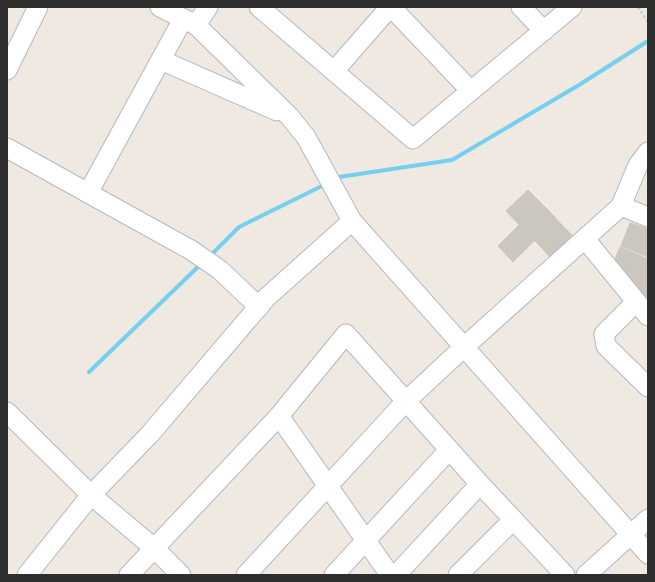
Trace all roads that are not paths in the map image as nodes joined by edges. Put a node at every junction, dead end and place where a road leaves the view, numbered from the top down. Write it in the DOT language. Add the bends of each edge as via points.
graph roads {
  1 [pos="38,7"];
  2 [pos="160,7"];
  3 [pos="208,7"];
  4 [pos="259,7"];
  5 [pos="391,7"];
  6 [pos="521,7"];
  7 [pos="572,7"];
  8 [pos="189,22"];
  9 [pos="544,31"];
  10 [pos="161,60"];
  11 [pos="7,70"];
  12 [pos="334,71"];
  13 [pos="471,91"];
  14 [pos="289,116"];
  15 [pos="7,148"];
  16 [pos="648,152"];
  17 [pos="88,194"];
  18 [pos="621,206"];
  19 [pos="648,217"];
  20 [pos="352,221"];
  21 [pos="585,239"];
  22 [pos="259,307"];
  23 [pos="642,309"];
  24 [pos="463,348"];
  25 [pos="648,387"];
  26 [pos="406,401"];
  27 [pos="279,416"];
  28 [pos="10,423"];
  29 [pos="449,450"];
  30 [pos="480,484"];
  31 [pos="327,486"];
  32 [pos="91,495"];
  33 [pos="648,519"];
  34 [pos="513,520"];
  35 [pos="631,534"];
  36 [pos="366,541"];
  37 [pos="154,548"];
  38 [pos="648,554"];
  39 [pos="27,575"];
  40 [pos="129,575"];
  41 [pos="181,575"];
  42 [pos="246,575"];
  43 [pos="334,575"];
  44 [pos="390,575"];
  45 [pos="396,575"];
  46 [pos="458,575"];
  47 [pos="565,575"];
  48 [pos="586,575"];
  1 -- 11 [label="street"];
  2 -- 8 [label="street"];
  3 -- 8 [label="street"];
  4 -- 12 [label="street"];
  5 -- 12 [label="street"];
  5 -- 13 [label="street"];
  6 -- 9 [label="street"];
  7 -- 9 [label="street"];
  8 -- 10 [label="street"];
  8 -- 14 [label="street"];
  9 -- 13 [label="street"];
  10 -- 14 [label="street"];
  10 -- 17 [label="street"];
  12 -- 13 [label="street" via="413,139"];
  14 -- 20 [label="street" via="306,137"];
  15 -- 17 [label="street"];
  16 -- 18 [label="street" via="638,165"];
  17 -- 22 [label="street" via="191,250 220,270"];
  18 -- 19 [label="street"];
  18 -- 21 [label="street"];
  20 -- 22 [label="street"];
  20 -- 24 [label="street"];
  21 -- 23 [label="street"];
  21 -- 24 [label="street"];
  22 -- 32 [label="street" via="150,434"];
  23 -- 25 [label="street" via="604,334 604,340 606,346"];
  24 -- 26 [label="street"];
  24 -- 35 [label="street"];
  26 -- 27 [label="street" via="346,334"];
  26 -- 29 [label="street"];
  26 -- 31 [label="street"];
  27 -- 31 [label="street"];
  27 -- 37 [label="street"];
  28 -- 32 [label="street"];
  29 -- 30 [label="street"];
  29 -- 36 [label="street"];
  30 -- 34 [label="street"];
  30 -- 45 [label="street"];
  31 -- 36 [label="street"];
  31 -- 42 [label="street"];
  32 -- 37 [label="street"];
  32 -- 39 [label="street"];
  33 -- 35 [label="street"];
  34 -- 46 [label="street"];
  34 -- 47 [label="street"];
  35 -- 38 [label="street"];
  35 -- 48 [label="street"];
  36 -- 43 [label="street"];
  36 -- 44 [label="street"];
  37 -- 40 [label="street"];
  37 -- 41 [label="street"];
}
